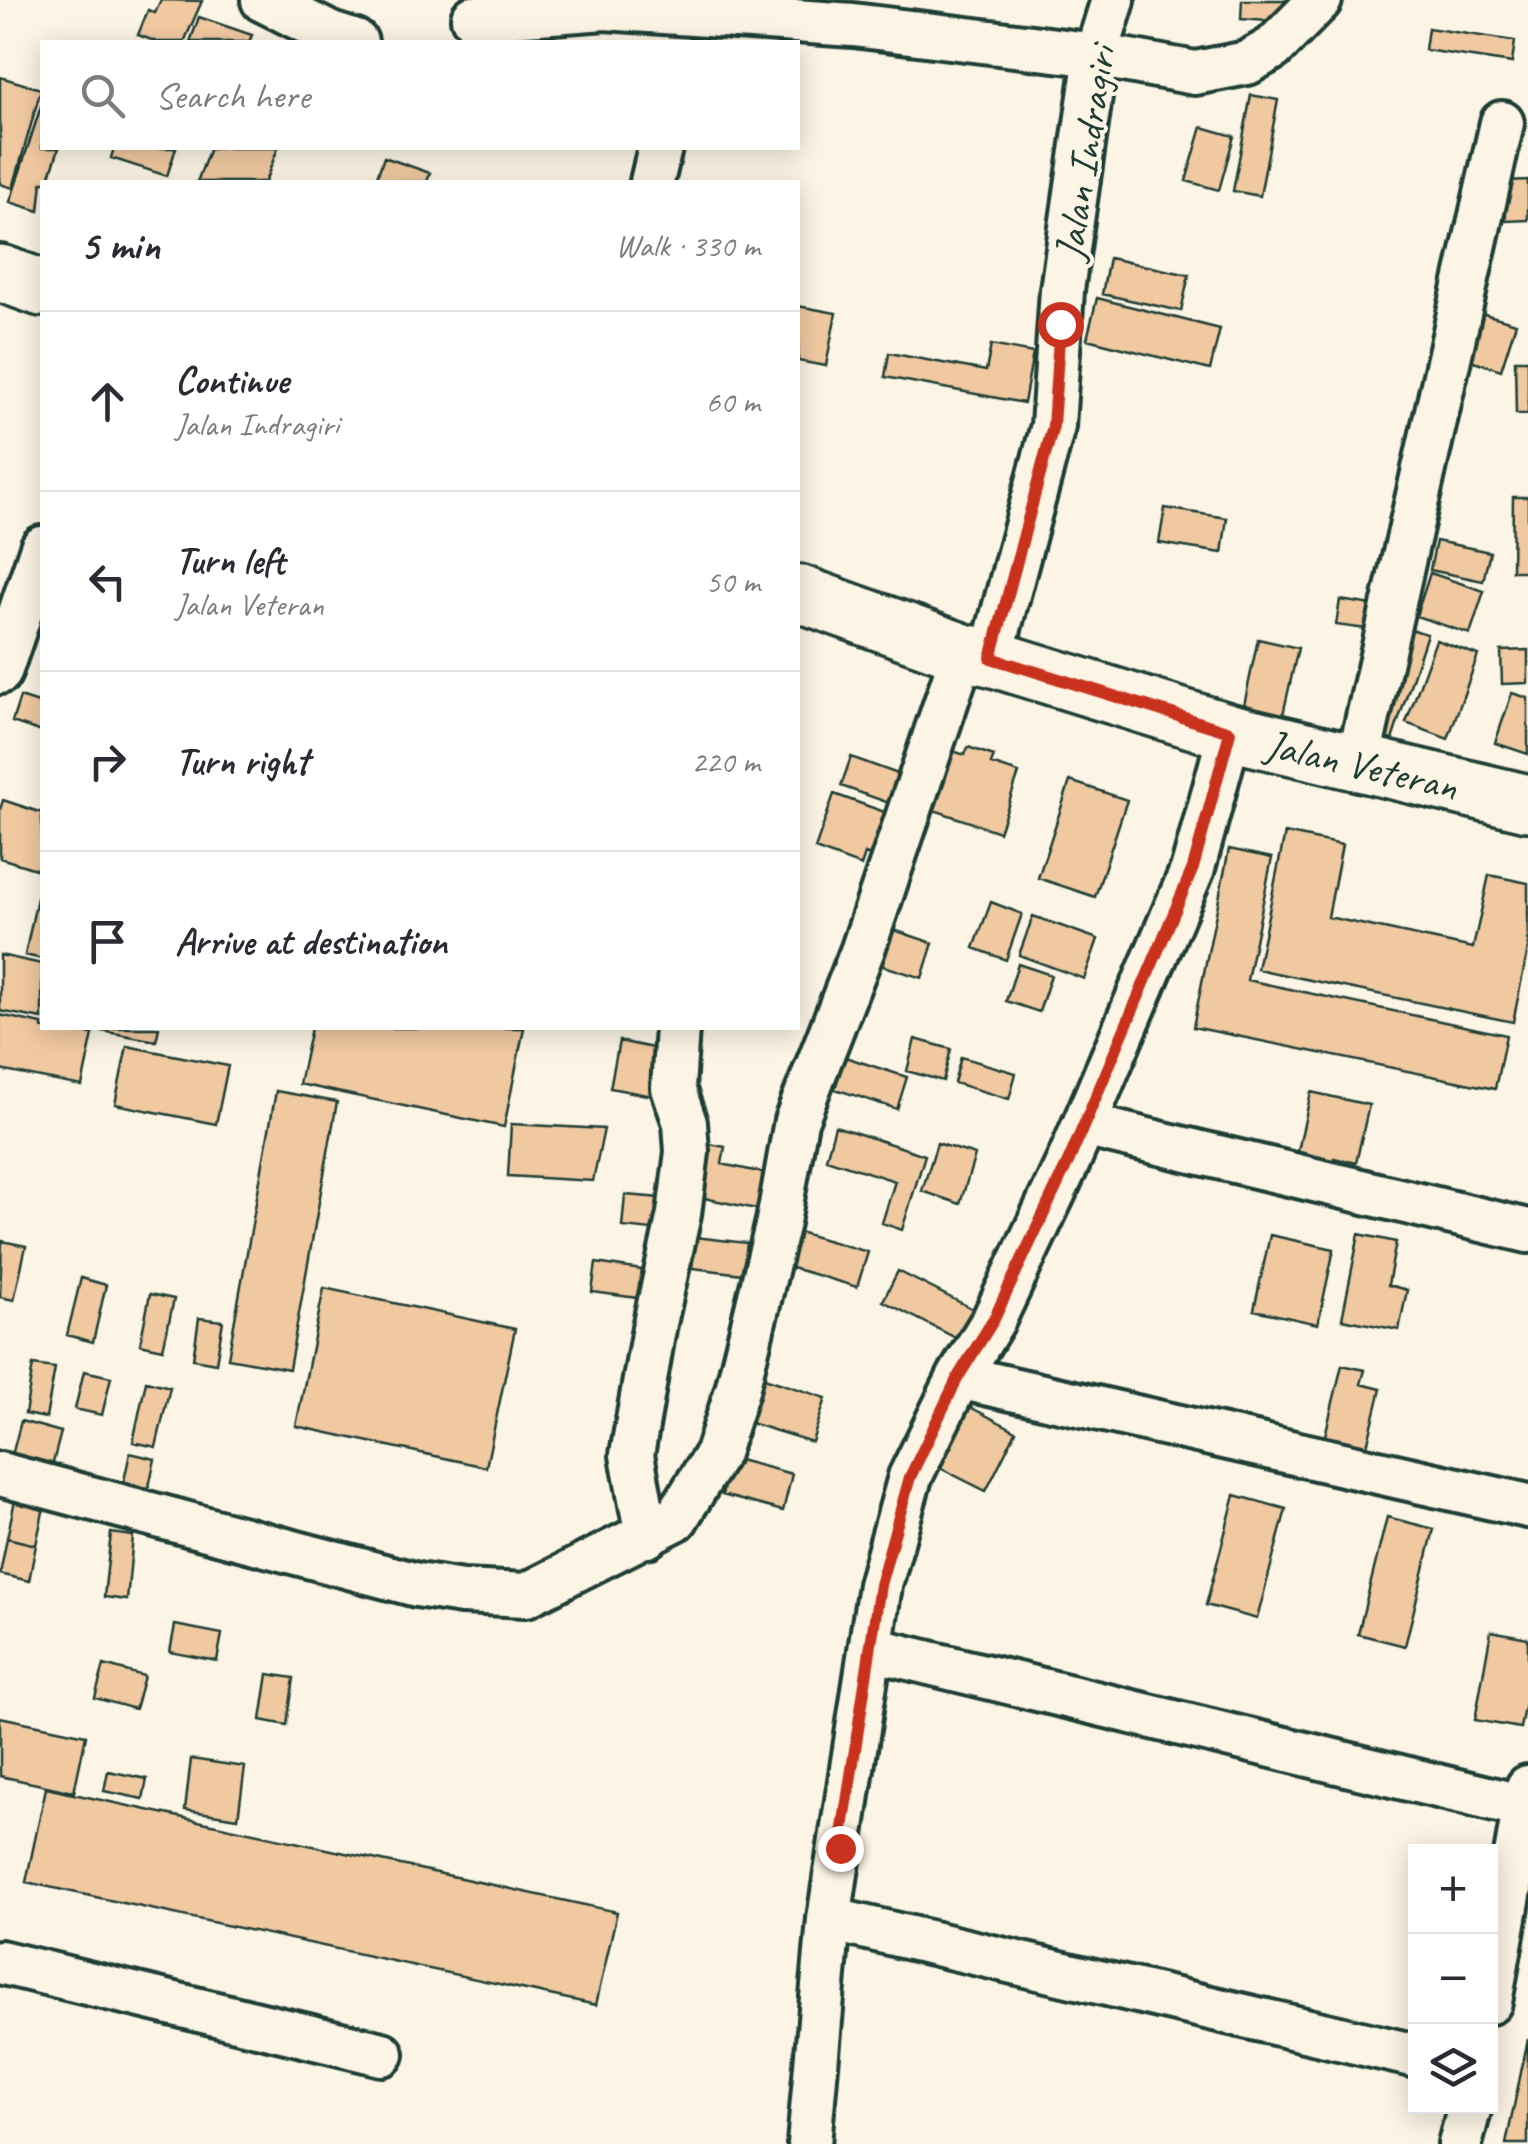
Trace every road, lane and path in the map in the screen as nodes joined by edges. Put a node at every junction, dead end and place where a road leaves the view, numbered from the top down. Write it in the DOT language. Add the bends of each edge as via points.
graph roads {
  1 [pos="263,0"];
  2 [pos="1112,0"];
  3 [pos="1320,0"];
  4 [pos="853,13"];
  5 [pos="465,20"];
  6 [pos="686,28"];
  7 [pos="350,40"];
  8 [pos="1096,55"];
  9 [pos="1502,123"];
  10 [pos="660,150"];
  11 [pos="652,180"];
  12 [pos="0,273"];
  13 [pos="40,287"];
  14 [pos="40,554"];
  15 [pos="800,594"];
  16 [pos="977,655"];
  17 [pos="0,672"];
  18 [pos="1230,732"];
  19 [pos="1358,762"];
  20 [pos="1528,803"];
  21 [pos="677,1030"];
  22 [pos="1084,1125"];
  23 [pos="1528,1232"];
  24 [pos="958,1377"];
  25 [pos="0,1474"];
  26 [pos="1528,1506"];
  27 [pos="647,1536"];
  28 [pos="872,1650"];
  29 [pos="1526,1797"];
  30 [pos="829,1919"];
  31 [pos="1498,1956"];
  32 [pos="0,1962"];
  33 [pos="382,2054"];
  34 [pos="1408,2054"];
  35 [pos="1468,2114"];
  36 [pos="810,2144"];
  37 [pos="1460,2144"];
  1 -- 7 [label="street"];
  2 -- 8 [label="street, Jalan Indragiri"];
  3 -- 8 [label="street" via="1273,48 1247,63 1196,73"];
  4 -- 6 [label="street"];
  4 -- 8 [label="street"];
  5 -- 6 [label="street" via="606,8"];
  8 -- 16 [label="street, Jalan Indragiri" via="1062,290 1053,426"];
  9 -- 19 [label="street"];
  10 -- 11 [label="street"];
  12 -- 13 [label="street"];
  14 -- 17 [label="street"];
  15 -- 16 [label="street, Jalan Veteran"];
  16 -- 18 [label="street, Jalan Veteran"];
  16 -- 27 [label="street, Jalan Indragiri" via="796,1120 778,1222 717,1453 676,1519"];
  18 -- 19 [label="street, Jalan Veteran"];
  18 -- 22 [label="street" via="1193,868"];
  19 -- 20 [label="street, Jalan Veteran"];
  21 -- 27 [label="street" via="673,1088 687,1152 632,1455"];
  22 -- 23 [label="street"];
  22 -- 24 [label="street" via="994,1319"];
  24 -- 26 [label="street"];
  24 -- 28 [label="street" via="910,1477 880,1585"];
  25 -- 27 [label="street, Jalan Indragiri" via="462,1592 526,1595"];
  28 -- 29 [label="street"];
  28 -- 30 [label="street"];
  29 -- 31 [label="street"];
  30 -- 34 [label="street"];
  30 -- 36 [label="street"];
  32 -- 33 [label="street"];
  35 -- 37 [label="street"];
}
